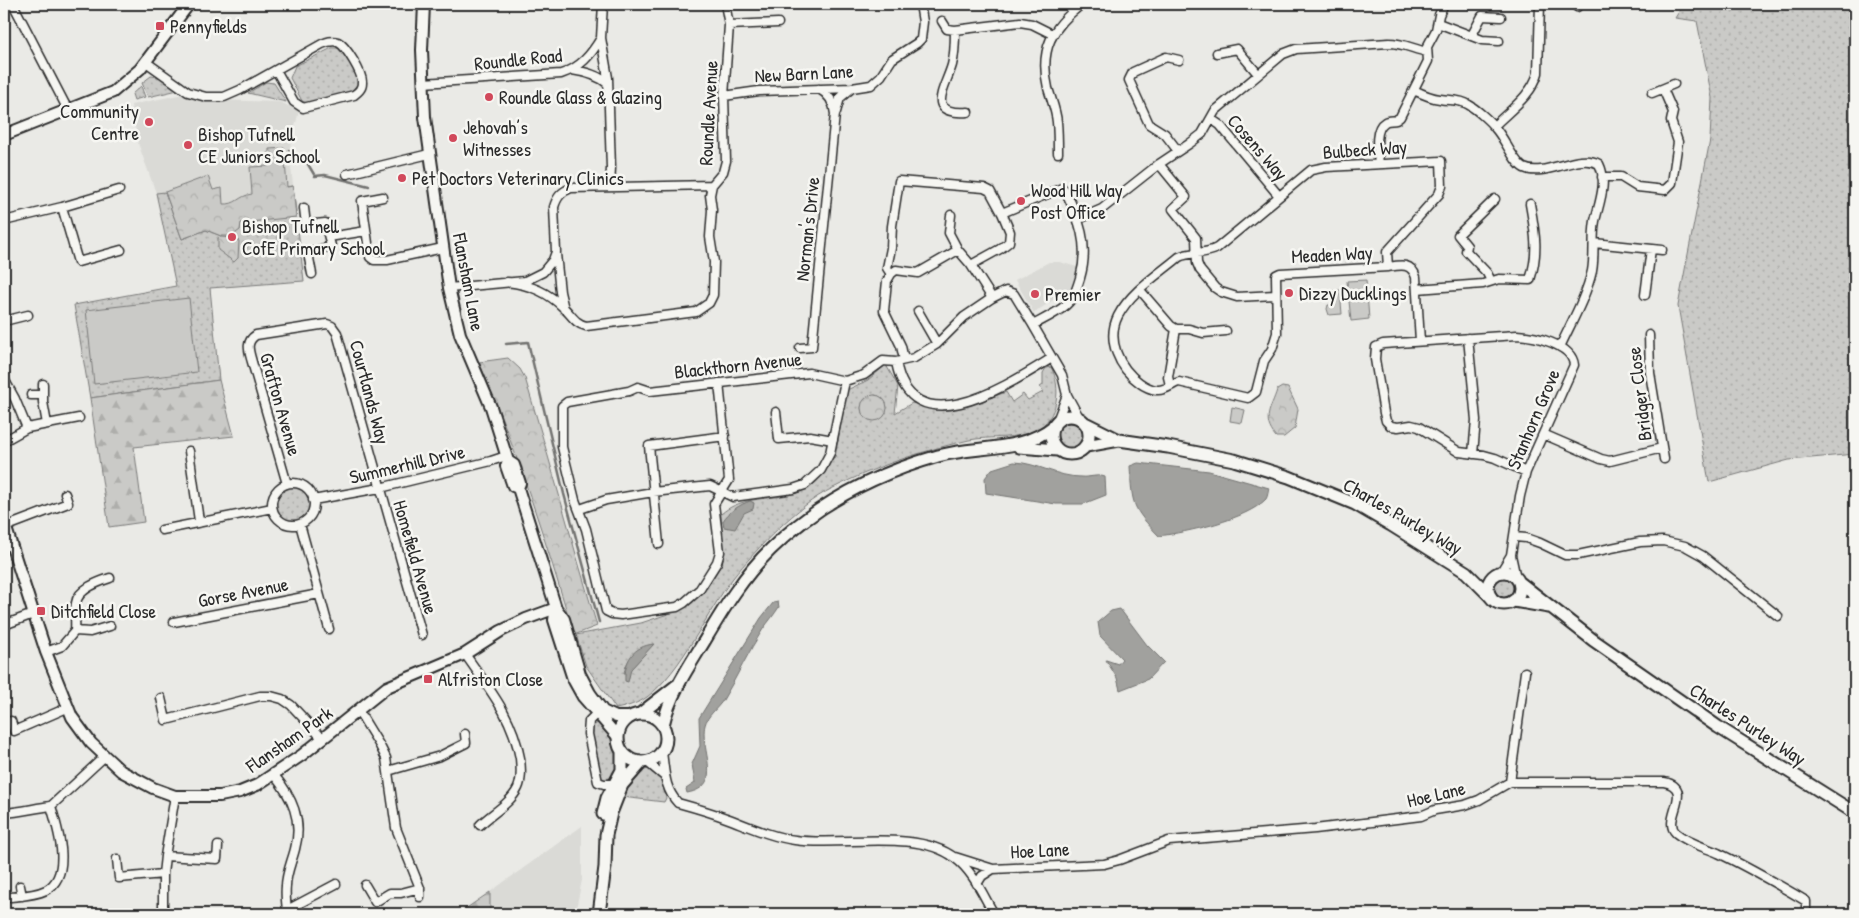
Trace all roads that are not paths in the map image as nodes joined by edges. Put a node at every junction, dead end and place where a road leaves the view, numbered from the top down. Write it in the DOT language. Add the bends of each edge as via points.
graph roads {
  1 [pos="13,4"];
  2 [pos="189,4"];
  3 [pos="424,4"];
  4 [pos="603,4"];
  5 [pos="725,4"];
  6 [pos="920,4"];
  7 [pos="1082,4"];
  8 [pos="1444,4"];
  9 [pos="1540,4"];
  10 [pos="1501,16"];
  11 [pos="942,21"];
  12 [pos="778,23"];
  13 [pos="1438,23"];
  14 [pos="729,26"];
  15 [pos="955,30"];
  16 [pos="1052,34"];
  17 [pos="1472,35"];
  18 [pos="601,38"];
  19 [pos="1499,41"];
  20 [pos="1427,52"];
  21 [pos="1217,53"];
  22 [pos="1178,60"];
  23 [pos="146,62"];
  24 [pos="276,70"];
  25 [pos="572,70"];
  26 [pos="1258,74"];
  27 [pos="423,84"];
  28 [pos="608,84"];
  29 [pos="1674,84"];
  30 [pos="852,88"];
  31 [pos="819,89"];
  32 [pos="1663,89"];
  33 [pos="1414,90"];
  34 [pos="1652,94"];
  35 [pos="724,96"];
  36 [pos="68,110"];
  37 [pos="968,112"];
  38 [pos="835,114"];
  39 [pos="1211,119"];
  40 [pos="1494,126"];
  41 [pos="4,135"];
  42 [pos="1178,151"];
  43 [pos="1058,153"];
  44 [pos="429,154"];
  45 [pos="1159,164"];
  46 [pos="1379,164"];
  47 [pos="347,174"];
  48 [pos="1602,176"];
  49 [pos="712,185"];
  50 [pos="610,186"];
  51 [pos="119,190"];
  52 [pos="1279,196"];
  53 [pos="383,197"];
  54 [pos="1495,199"];
  55 [pos="1530,204"];
  56 [pos="62,207"];
  57 [pos="304,208"];
  58 [pos="1002,212"];
  59 [pos="951,215"];
  60 [pos="1079,219"];
  61 [pos="4,221"];
  62 [pos="366,231"];
  63 [pos="329,237"];
  64 [pos="1594,243"];
  65 [pos="443,248"];
  66 [pos="1651,249"];
  67 [pos="121,250"];
  68 [pos="958,250"];
  69 [pos="1662,250"];
  70 [pos="556,252"];
  71 [pos="1196,253"];
  72 [pos="972,265"];
  73 [pos="1388,266"];
  74 [pos="312,274"];
  75 [pos="890,274"];
  76 [pos="1491,281"];
  77 [pos="507,282"];
  78 [pos="449,288"];
  79 [pos="1417,288"];
  80 [pos="1140,290"];
  81 [pos="1275,295"];
  82 [pos="1645,295"];
  83 [pos="992,298"];
  84 [pos="565,309"];
  85 [pos="918,311"];
  86 [pos="28,315"];
  87 [pos="4,321"];
  88 [pos="1033,325"];
  89 [pos="1176,329"];
  90 [pos="1226,332"];
  91 [pos="337,333"];
  92 [pos="1649,335"];
  93 [pos="1468,338"];
  94 [pos="1420,341"];
  95 [pos="937,344"];
  96 [pos="1560,346"];
  97 [pos="800,348"];
  98 [pos="1052,358"];
  99 [pos="900,361"];
  100 [pos="4,379"];
  101 [pos="845,381"];
  102 [pos="43,384"];
  103 [pos="719,384"];
  104 [pos="1170,385"];
  105 [pos="31,395"];
  106 [pos="43,395"];
  107 [pos="1067,395"];
  108 [pos="776,412"];
  109 [pos="79,418"];
  110 [pos="1082,421"];
  111 [pos="47,424"];
  112 [pos="1056,424"];
  113 [pos="27,428"];
  114 [pos="1543,434"];
  115 [pos="725,436"];
  116 [pos="833,440"];
  117 [pos="1119,440"];
  118 [pos="4,441"];
  119 [pos="1010,446"];
  120 [pos="1086,446"];
  121 [pos="1662,448"];
  122 [pos="1057,450"];
  123 [pos="189,451"];
  124 [pos="1473,454"];
  125 [pos="507,459"];
  126 [pos="1664,459"];
  127 [pos="1526,472"];
  128 [pos="287,484"];
  129 [pos="380,488"];
  130 [pos="653,492"];
  131 [pos="722,492"];
  132 [pos="65,494"];
  133 [pos="314,500"];
  134 [pos="272,508"];
  135 [pos="580,509"];
  136 [pos="199,522"];
  137 [pos="5,524"];
  138 [pos="300,524"];
  139 [pos="162,530"];
  140 [pos="1514,537"];
  141 [pos="659,544"];
  142 [pos="1511,555"];
  143 [pos="1466,572"];
  144 [pos="1496,575"];
  145 [pos="110,578"];
  146 [pos="1518,580"];
  147 [pos="319,594"];
  148 [pos="1491,597"];
  149 [pos="1514,601"];
  150 [pos="1551,607"];
  151 [pos="556,608"];
  152 [pos="33,614"];
  153 [pos="1778,616"];
  154 [pos="174,622"];
  155 [pos="4,625"];
  156 [pos="110,626"];
  157 [pos="329,629"];
  158 [pos="75,631"];
  159 [pos="422,635"];
  160 [pos="46,652"];
  161 [pos="465,654"];
  162 [pos="1525,672"];
  163 [pos="678,684"];
  164 [pos="161,698"];
  165 [pos="67,708"];
  166 [pos="358,710"];
  167 [pos="596,714"];
  168 [pos="634,716"];
  169 [pos="11,722"];
  170 [pos="662,725"];
  171 [pos="465,734"];
  172 [pos="618,737"];
  173 [pos="323,739"];
  174 [pos="622,752"];
  175 [pos="662,752"];
  176 [pos="104,757"];
  177 [pos="644,762"];
  178 [pos="388,771"];
  179 [pos="274,775"];
  180 [pos="664,776"];
  181 [pos="1510,782"];
  182 [pos="614,784"];
  183 [pos="175,796"];
  184 [pos="51,806"];
  185 [pos="4,813"];
  186 [pos="1855,813"];
  187 [pos="480,825"];
  188 [pos="606,835"];
  189 [pos="218,846"];
  190 [pos="165,856"];
  191 [pos="955,857"];
  192 [pos="117,859"];
  193 [pos="993,869"];
  194 [pos="162,874"];
  195 [pos="336,884"];
  196 [pos="977,884"];
  197 [pos="365,885"];
  198 [pos="20,886"];
  199 [pos="22,896"];
  200 [pos="11,897"];
  201 [pos="288,912"];
  202 [pos="163,914"];
  203 [pos="598,914"];
  204 [pos="994,914"];
  205 [pos="1806,914"];
  1 -- 36 [label="street"];
  2 -- 23 [label="main road"];
  3 -- 27 [label="main road, Flansham Lane"];
  4 -- 18 [label="street"];
  5 -- 14 [label="street, Roundle Avenue"];
  6 -- 30 [label="street, New Barn Lane" via="921,39 892,59 876,81"];
  7 -- 16 [label="street" via="1059,23"];
  8 -- 13 [label="street"];
  9 -- 40 [label="street" via="1536,82"];
  10 -- 17 [label="street" via="1482,16"];
  11 -- 15 [label="street" via="947,29"];
  12 -- 14 [label="street"];
  13 -- 17 [label="street"];
  13 -- 20 [label="street"];
  14 -- 35 [label="street, Roundle Avenue"];
  15 -- 16 [label="street" via="1020,22"];
  15 -- 37 [label="street" via="951,66 940,98 949,112"];
  16 -- 43 [label="street" via="1045,61 1057,121"];
  17 -- 19 [label="street" via="1482,40"];
  18 -- 25 [label="street, Roundle Road" via="588,57"];
  18 -- 28 [label="street"];
  20 -- 26 [label="street" via="1400,43 1296,49"];
  20 -- 33 [label="street" via="1428,61"];
  21 -- 26 [label="street" via="1237,49"];
  22 -- 42 [label="street" via="1166,56 1133,72 1129,80 1149,124 1165,134"];
  23 -- 24 [label="street" via="188,92 213,98 233,94"];
  23 -- 36 [label="main road" via="114,92"];
  24 -- 24 [label="street" via="333,41 341,44 349,54 362,77 362,86 354,95 303,108 294,102"];
  25 -- 27 [label="street, Roundle Road" via="561,74"];
  25 -- 28 [label="street" via="588,73"];
  26 -- 39 [label="street" via="1215,111"];
  27 -- 44 [label="main road, Flansham Lane"];
  28 -- 50 [label="street"];
  29 -- 32 [label="street"];
  30 -- 31 [label="street, New Barn Lane"];
  30 -- 38 [label="street, Norman's Drive" via="840,98"];
  31 -- 35 [label="street, New Barn Lane"];
  31 -- 38 [label="street" via="832,101"];
  32 -- 34 [label="street"];
  32 -- 48 [label="street" via="1673,112 1678,142 1672,183 1665,190 1652,189 1638,187 1621,177"];
  33 -- 40 [label="street" via="1433,98 1463,101"];
  33 -- 46 [label="street" via="1400,117 1386,120 1380,128 1377,142"];
  35 -- 49 [label="street, Roundle Avenue" via="726,161 723,172"];
  36 -- 41 [label="main road"];
  38 -- 97 [label="street, Norman's Drive" via="812,347"];
  39 -- 42 [label="street" via="1202,134"];
  39 -- 52 [label="street, Cosens Way" via="1220,125"];
  40 -- 48 [label="street" via="1525,169 1540,171 1564,164 1596,162 1600,164"];
  42 -- 45 [label="street"];
  44 -- 47 [label="street"];
  44 -- 65 [label="main road, Flansham Lane"];
  45 -- 60 [label="street" via="1102,209"];
  45 -- 71 [label="street" via="1186,197 1173,208 1196,238"];
  46 -- 52 [label="street, Bulbeck Way" via="1316,168"];
  46 -- 73 [label="street, Bulbeck Way" via="1441,161 1442,186 1439,194 1387,252"];
  48 -- 64 [label="street"];
  49 -- 50 [label="street"];
  49 -- 84 [label="street, Roundle Avenue" via="710,237 714,284 709,303 696,312 686,314 586,326 579,324"];
  50 -- 70 [label="street" via="571,188 559,195 554,207"];
  51 -- 56 [label="street"];
  52 -- 71 [label="street, Bulbeck Way" via="1217,248"];
  53 -- 62 [label="street" via="362,201"];
  54 -- 76 [label="street" via="1458,235 1467,246 1466,251"];
  55 -- 76 [label="street" via="1536,238 1535,263 1530,280"];
  56 -- 61 [label="street"];
  56 -- 67 [label="street" via="78,262"];
  57 -- 63 [label="street" via="306,224 325,223"];
  58 -- 60 [label="street" via="1062,188"];
  58 -- 72 [label="street" via="1010,232 1009,242"];
  58 -- 75 [label="street" via="990,191 984,188 899,181 887,268"];
  59 -- 68 [label="street" via="949,233"];
  60 -- 88 [label="street" via="1085,258 1077,288 1066,305"];
  62 -- 63 [label="street"];
  62 -- 65 [label="street" via="370,257 374,260"];
  63 -- 74 [label="street" via="332,246 308,253"];
  64 -- 66 [label="street"];
  64 -- 96 [label="street" via="1592,271"];
  65 -- 78 [label="main road, Flansham Lane"];
  66 -- 69 [label="street"];
  66 -- 82 [label="street"];
  68 -- 72 [label="street"];
  68 -- 75 [label="street" via="918,273 896,270"];
  70 -- 77 [label="street" via="543,272 525,281"];
  70 -- 84 [label="street"];
  71 -- 80 [label="street, Meaden Way" via="1179,257"];
  71 -- 81 [label="street" via="1200,270 1221,292 1237,297"];
  72 -- 83 [label="street"];
  73 -- 79 [label="street, Meaden Way" via="1410,266 1414,270"];
  73 -- 81 [label="street, Meaden Way" via="1280,273 1275,279"];
  75 -- 99 [label="street" via="884,311 901,346"];
  76 -- 79 [label="street"];
  77 -- 78 [label="street"];
  77 -- 84 [label="street, Roundle Avenue" via="544,292"];
  78 -- 125 [label="main road, Flansham Lane" via="460,334 491,407"];
  79 -- 94 [label="street, Meaden Way"];
  80 -- 89 [label="street"];
  80 -- 104 [label="street, Meaden Way" via="1118,317 1114,346 1127,372 1138,382 1158,390"];
  81 -- 104 [label="street, Meaden Way" via="1277,333 1252,396 1241,397 1179,382"];
  83 -- 88 [label="street" via="1006,291 1014,294"];
  83 -- 95 [label="street" via="964,317"];
  85 -- 95 [label="street"];
  86 -- 87 [label="street"];
  88 -- 98 [label="street"];
  89 -- 90 [label="street"];
  89 -- 104 [label="street" via="1168,377"];
  91 -- 128 [label="street, Grafton Avenue" via="327,324 256,335 250,340 248,349"];
  91 -- 129 [label="street, Courtlands Way"];
  92 -- 121 [label="street, Bridger Close" via="1650,374"];
  93 -- 94 [label="street, Stanhorn Grove"];
  93 -- 96 [label="street, Stanhorn Grove" via="1529,336"];
  93 -- 124 [label="street" via="1476,420"];
  94 -- 124 [label="street, Stanhorn Grove" via="1376,347 1375,359 1386,421 1390,426 1419,427 1459,452"];
  95 -- 99 [label="street" via="914,358"];
  96 -- 114 [label="street, Stanhorn Grove" via="1570,354 1574,364"];
  98 -- 99 [label="street" via="1000,390 947,406 928,403 914,395 898,373"];
  98 -- 107 [label="street"];
  99 -- 101 [label="street" via="883,361 864,375"];
  100 -- 113 [label="street"];
  101 -- 103 [label="street, Blackthorn Avenue" via="809,373"];
  101 -- 116 [label="street"];
  102 -- 106 [label="street"];
  103 -- 115 [label="street"];
  103 -- 135 [label="street, Blackthorn Avenue" via="650,391 638,388 567,402 562,406 562,447"];
  105 -- 106 [label="street"];
  106 -- 111 [label="street"];
  107 -- 110 [label="street"];
  107 -- 112 [label="street"];
  108 -- 116 [label="street" via="779,439 810,436"];
  109 -- 111 [label="street"];
  110 -- 112 [label="main road" via="1068,417"];
  110 -- 117 [label="main road, Charles Purley Way"];
  110 -- 120 [label="main road" via="1089,434"];
  111 -- 113 [label="street"];
  112 -- 119 [label="main road" via="1043,435"];
  112 -- 122 [label="main road" via="1052,439"];
  113 -- 118 [label="street"];
  114 -- 121 [label="street, Bridger Close" via="1610,461"];
  114 -- 127 [label="street, Stanhorn Grove"];
  115 -- 130 [label="street" via="649,446"];
  115 -- 131 [label="street" via="729,480"];
  116 -- 131 [label="street" via="821,470 805,485 733,497"];
  117 -- 120 [label="main road, Charles Purley Way"];
  117 -- 143 [label="main road, Charles Purley Way" via="1234,460 1289,477 1355,504"];
  119 -- 122 [label="main road"];
  119 -- 163 [label="main road" via="964,450 892,470 858,485 806,520 771,549 736,590"];
  120 -- 122 [label="main road" via="1076,454"];
  121 -- 126 [label="street, Bridger Close"];
  123 -- 136 [label="street"];
  124 -- 127 [label="street" via="1495,458"];
  125 -- 129 [label="street, Summerhill Drive"];
  125 -- 151 [label="main road, Flansham Lane" via="514,465 520,483 518,488"];
  127 -- 140 [label="street, Stanhorn Grove"];
  128 -- 133 [label="street" via="306,488"];
  128 -- 134 [label="street" via="276,491"];
  129 -- 133 [label="street, Summerhill Drive"];
  129 -- 159 [label="street, Homefield Avenue"];
  130 -- 131 [label="street" via="710,486"];
  130 -- 135 [label="street" via="606,500"];
  130 -- 141 [label="street"];
  131 -- 135 [label="street, Blackthorn Avenue" via="714,504 720,552 700,589 678,607 621,615 606,610"];
  132 -- 137 [label="street" via="68,503"];
  133 -- 138 [label="street" via="311,514"];
  134 -- 136 [label="street"];
  134 -- 138 [label="street" via="282,522"];
  136 -- 139 [label="street"];
  137 -- 152 [label="main road, Flansham Park"];
  138 -- 147 [label="street"];
  140 -- 142 [label="street, Stanhorn Grove"];
  140 -- 153 [label="street" via="1526,538 1565,555 1640,542 1663,541 1685,546 1703,556"];
  142 -- 144 [label="street, Stanhorn Grove"];
  142 -- 146 [label="street, Stanhorn Grove"];
  143 -- 144 [label="main road, Charles Purley Way"];
  143 -- 148 [label="main road, Charles Purley Way"];
  144 -- 146 [label="main road" via="1508,573"];
  144 -- 148 [label="main road" via="1488,587"];
  145 -- 158 [label="street" via="92,585 77,599"];
  146 -- 149 [label="main road" via="1520,592"];
  146 -- 150 [label="main road, Charles Purley Way"];
  147 -- 154 [label="street, Gorse Avenue"];
  147 -- 157 [label="street"];
  148 -- 149 [label="main road" via="1504,604"];
  149 -- 150 [label="main road, Charles Purley Way"];
  150 -- 186 [label="main road, Charles Purley Way" via="1718,727"];
  151 -- 161 [label="main road, Flansham Park" via="501,631"];
  151 -- 167 [label="main road, Flansham Lane" via="554,620 573,679"];
  151 -- 168 [label="main road, Flansham Lane" via="564,619 580,674 590,693 603,711 616,716"];
  152 -- 155 [label="street"];
  152 -- 160 [label="main road, Flansham Park"];
  156 -- 158 [label="street" via="90,632"];
  158 -- 160 [label="street" via="62,646"];
  160 -- 165 [label="main road, Flansham Park"];
  161 -- 166 [label="main road, Flansham Park" via="387,687"];
  161 -- 187 [label="street" via="509,721 521,766 518,789"];
  162 -- 181 [label="street"];
  163 -- 168 [label="main road"];
  163 -- 170 [label="main road"];
  164 -- 173 [label="street" via="166,720 260,696 277,698 292,705"];
  165 -- 169 [label="street" via="14,731"];
  165 -- 176 [label="main road, Flansham Park"];
  166 -- 173 [label="main road, Flansham Park"];
  166 -- 178 [label="street" via="386,758"];
  167 -- 172 [label="main road, Flansham Lane"];
  167 -- 182 [label="street" via="589,721 588,734 598,782"];
  168 -- 170 [label="main road" via="653,716"];
  168 -- 172 [label="main road" via="621,726"];
  170 -- 175 [label="main road" via="666,738"];
  171 -- 178 [label="street" via="466,744 440,756"];
  172 -- 174 [label="main road"];
  173 -- 179 [label="main road, Flansham Park"];
  174 -- 177 [label="main road" via="634,761"];
  174 -- 182 [label="main road" via="624,763"];
  175 -- 177 [label="main road"];
  175 -- 180 [label="street, Hoe Lane"];
  176 -- 183 [label="main road, Flansham Park" via="128,775"];
  176 -- 184 [label="street"];
  177 -- 180 [label="street, Hoe Lane"];
  177 -- 188 [label="main road" via="622,785 610,813"];
  178 -- 197 [label="street" via="396,828 420,893 390,893 374,902"];
  179 -- 183 [label="main road, Flansham Park" via="230,794"];
  179 -- 201 [label="street" via="291,799 298,824 286,884"];
  180 -- 191 [label="street, Hoe Lane" via="669,793 678,803 780,837 814,842 904,842 930,846"];
  181 -- 193 [label="street, Hoe Lane" via="1479,800 1421,816 1169,842 1104,864"];
  181 -- 205 [label="street" via="1670,783 1675,787 1678,799 1671,825 1674,832 1806,901"];
  182 -- 188 [label="main road" via="603,817"];
  183 -- 190 [label="street"];
  184 -- 185 [label="street"];
  184 -- 199 [label="street" via="61,848 60,873 45,890"];
  188 -- 203 [label="main road"];
  189 -- 190 [label="street" via="217,859"];
  190 -- 194 [label="street"];
  191 -- 193 [label="street, Hoe Lane"];
  191 -- 196 [label="street, Hoe Lane"];
  192 -- 194 [label="street" via="119,878"];
  193 -- 196 [label="street, Hoe Lane"];
  194 -- 202 [label="street"];
  195 -- 201 [label="street"];
  196 -- 204 [label="street, Hoe Lane"];
  198 -- 199 [label="street"];
  199 -- 200 [label="street"];
}
